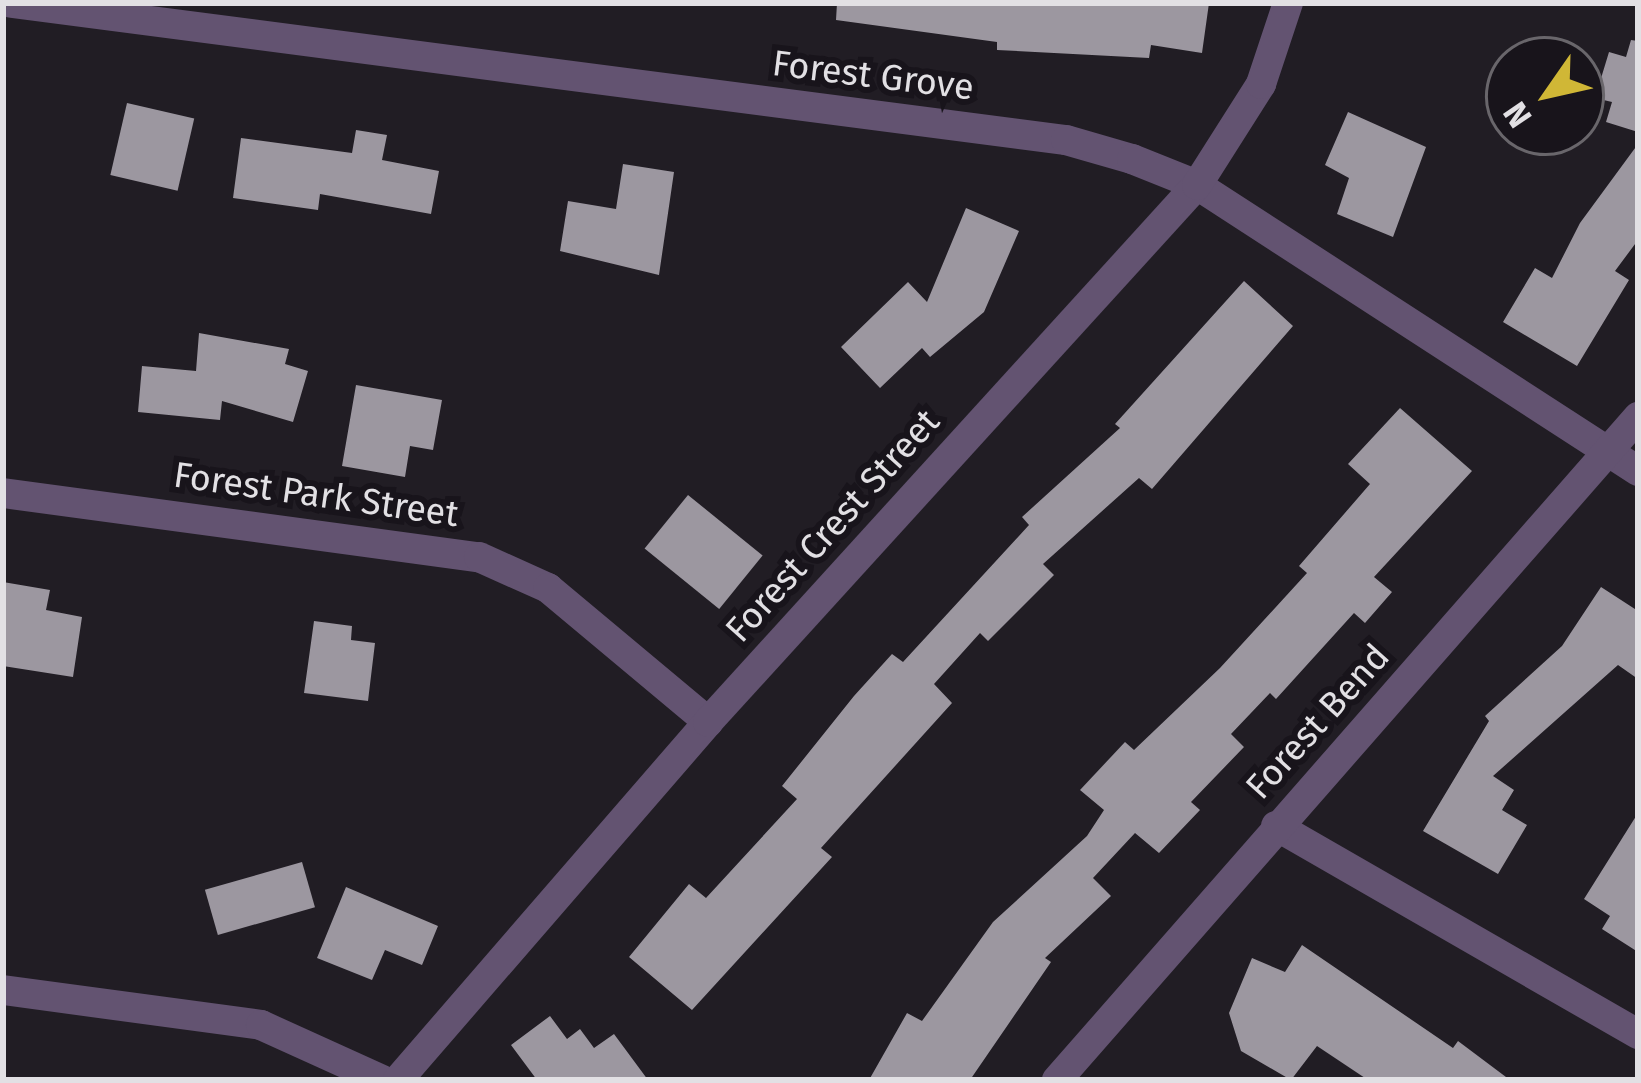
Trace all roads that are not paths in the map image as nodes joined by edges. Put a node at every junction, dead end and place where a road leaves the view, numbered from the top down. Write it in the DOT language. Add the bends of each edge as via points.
graph roads {
  1 [pos="12,3"];
  2 [pos="1288,3"];
  3 [pos="1197,185"];
  4 [pos="1638,417"];
  5 [pos="1625,463"];
  6 [pos="3,493"];
  7 [pos="708,722"];
  8 [pos="1276,826"];
  9 [pos="3,990"];
  10 [pos="1638,1034"];
  11 [pos="382,1080"];
  12 [pos="398,1080"];
  13 [pos="1057,1080"];
  1 -- 3 [label="street, Forest Grove" via="1066,140"];
  2 -- 3 [label="street, Forest Crest Street" via="1261,84"];
  3 -- 5 [label="street, Forest Grove"];
  3 -- 7 [label="street, Forest Crest Street"];
  4 -- 5 [label="street, Forest Bend"];
  5 -- 8 [label="street, Forest Bend"];
  6 -- 7 [label="street, Forest Park Street" via="479,557 548,588"];
  7 -- 12 [label="street, Forest Crest Street"];
  8 -- 10 [label="street"];
  8 -- 13 [label="street, Forest Bend"];
  9 -- 11 [label="street" via="261,1025"];
}
